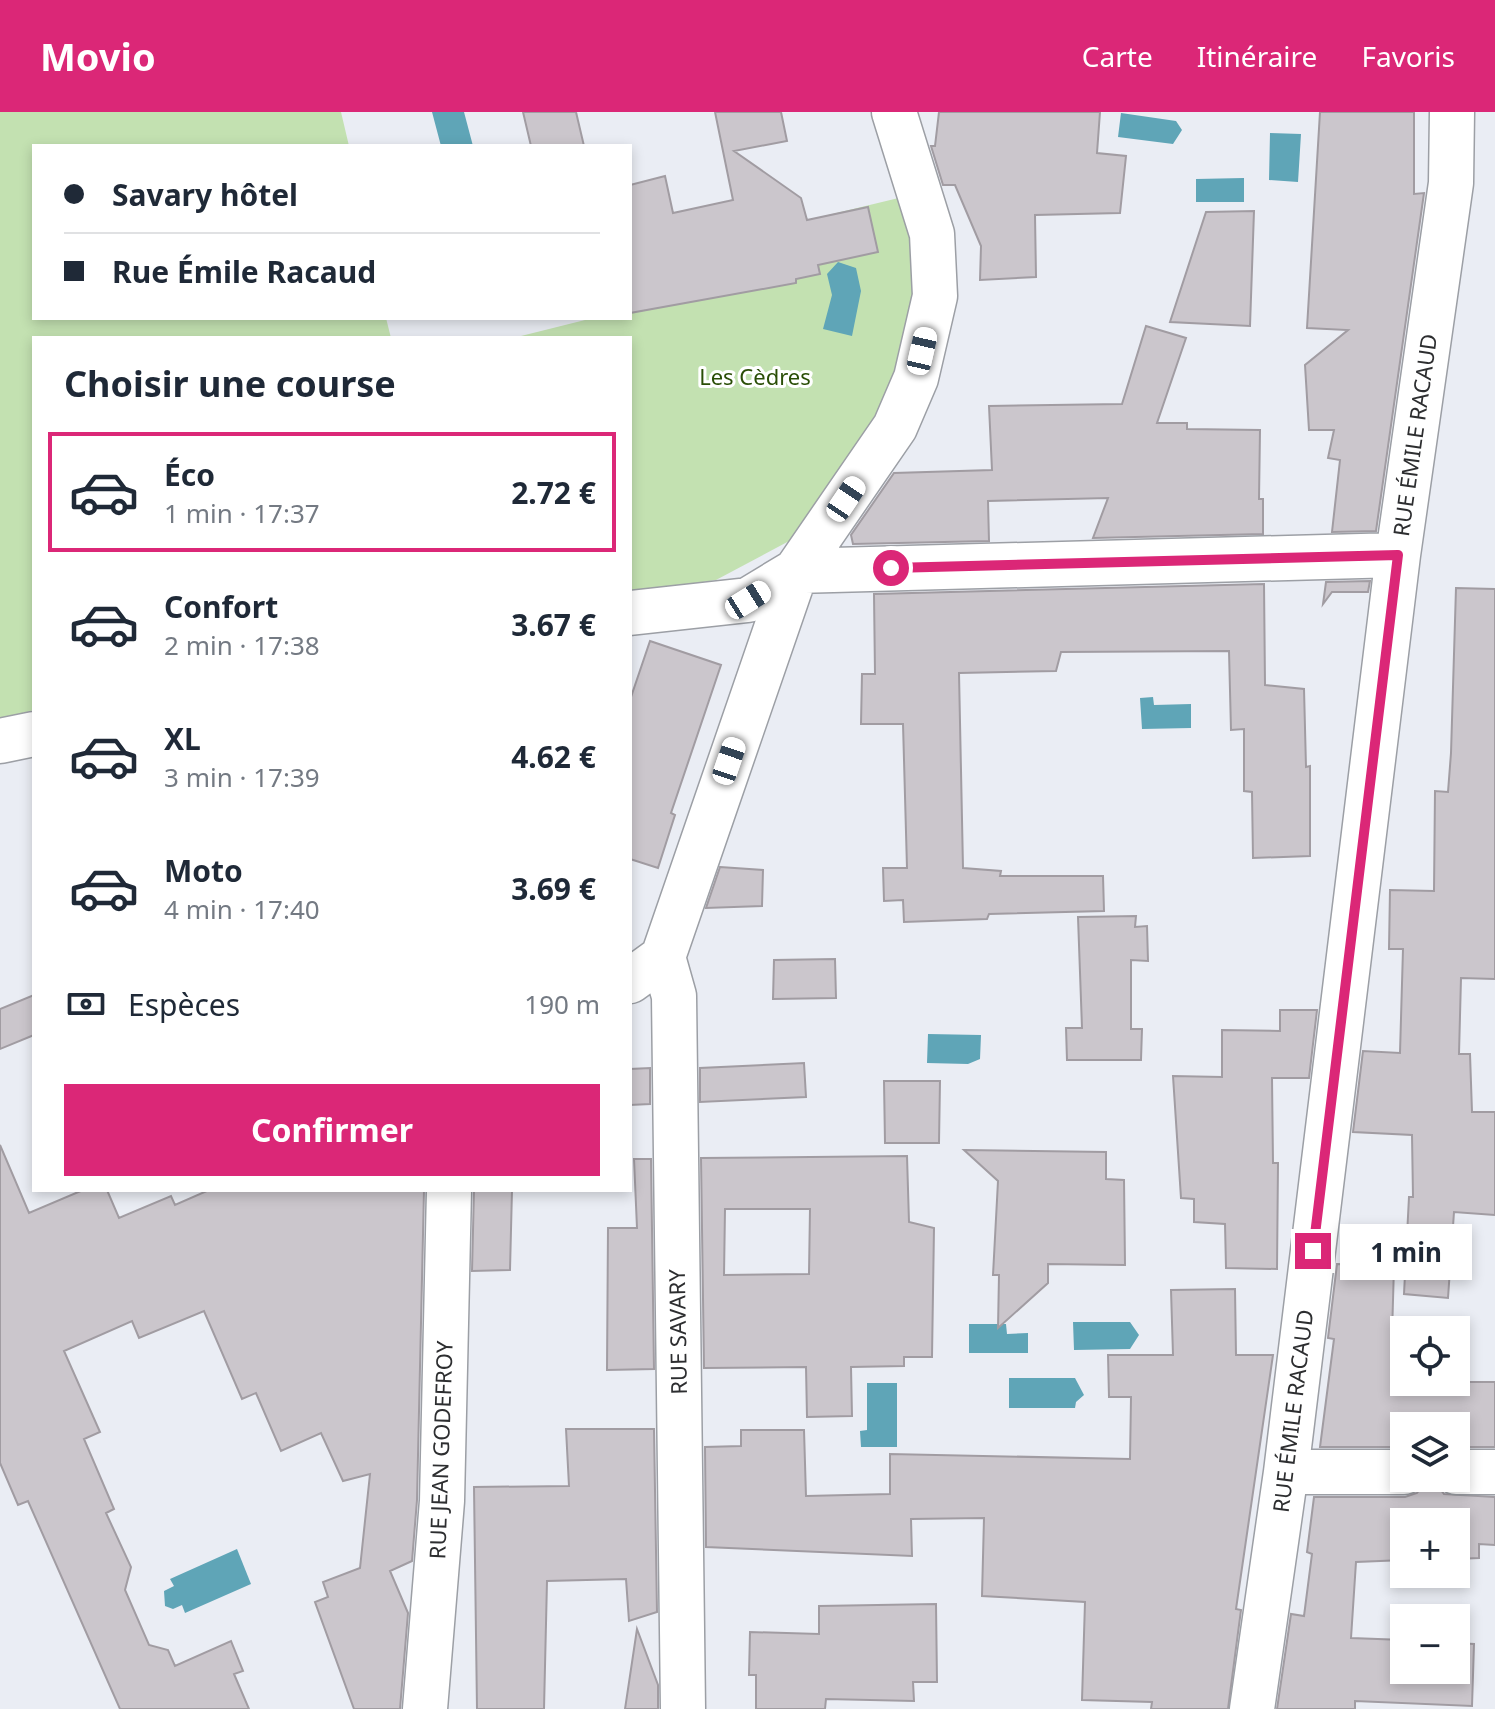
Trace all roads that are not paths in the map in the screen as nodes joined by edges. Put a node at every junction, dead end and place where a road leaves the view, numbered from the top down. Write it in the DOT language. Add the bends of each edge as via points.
graph roads {
  1 [pos="894,112"];
  2 [pos="1452,112"];
  3 [pos="1398,555"];
  4 [pos="796,571"];
  5 [pos="632,613"];
  6 [pos="32,734"];
  7 [pos="0,741"];
  8 [pos="647,969"];
  9 [pos="449,1192"];
  10 [pos="1286,1472"];
  11 [pos="1390,1472"];
  12 [pos="1470,1472"];
  13 [pos="1495,1472"];
  14 [pos="425,1709"];
  15 [pos="683,1709"];
  16 [pos="1252,1709"];
  1 -- 4 [label="street" via="932,234 935,296 916,378 895,427"];
  2 -- 3 [label="street, RUE ÉMILE RACAUD" via="1451,183"];
  3 -- 4 [label="street"];
  3 -- 10 [label="street, RUE ÉMILE RACAUD"];
  4 -- 5 [label="street" via="748,600"];
  4 -- 8 [label="street"];
  6 -- 7 [label="street"];
  8 -- 15 [label="street, RUE SAVARY" via="674,996"];
  9 -- 14 [label="street, RUE JEAN GODEFROY" via="442,1501"];
  10 -- 11 [label="street"];
  10 -- 16 [label="street, RUE ÉMILE RACAUD"];
  12 -- 13 [label="street"];
}
